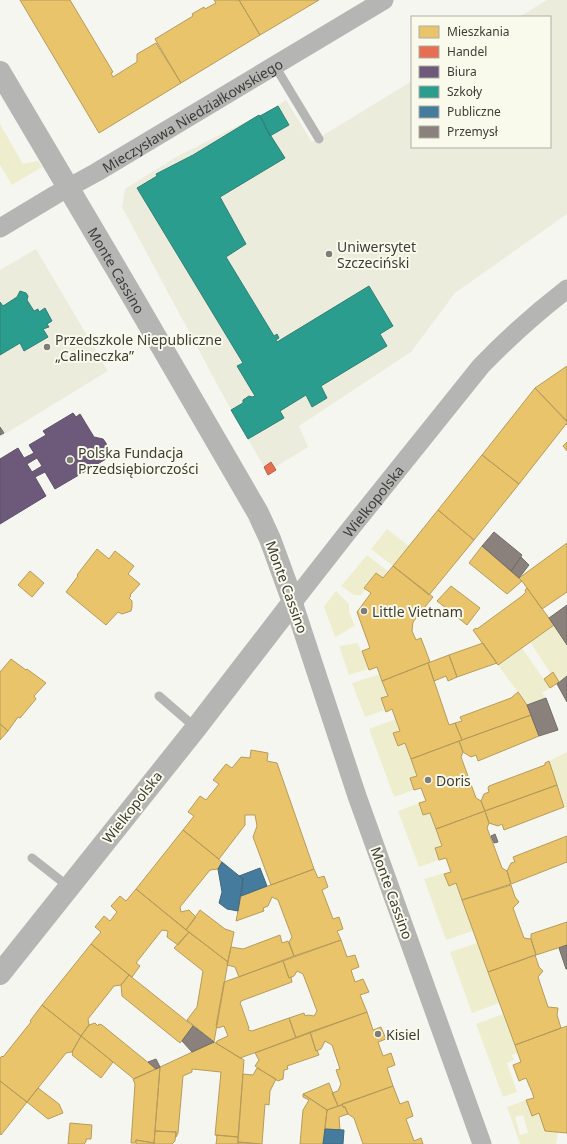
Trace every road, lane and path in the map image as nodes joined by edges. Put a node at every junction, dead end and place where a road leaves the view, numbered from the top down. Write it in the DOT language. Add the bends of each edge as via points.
graph roads {
  1 [pos="384,0"];
  2 [pos="275,66"];
  3 [pos="0,72"];
  4 [pos="319,139"];
  5 [pos="68,188"];
  6 [pos="0,228"];
  7 [pos="567,289"];
  8 [pos="293,602"];
  9 [pos="159,696"];
  10 [pos="196,728"];
  11 [pos="32,858"];
  12 [pos="69,887"];
  13 [pos="0,974"];
  14 [pos="482,1144"];
  1 -- 2 [label="street, Mieczysława Niedziałkowskiego"];
  2 -- 4 [label="lane"];
  2 -- 5 [label="street, Mieczysława Niedziałkowskiego"];
  3 -- 5 [label="street, Monte Cassino"];
  5 -- 6 [label="street, Mieczysława Niedziałkowskiego"];
  5 -- 8 [label="street, Monte Cassino" via="258,513"];
  7 -- 8 [label="street, Wielkopolska" via="515,332 481,366"];
  8 -- 10 [label="street, Wielkopolska"];
  8 -- 14 [label="street, Monte Cassino" via="357,796"];
  9 -- 10 [label="lane"];
  10 -- 12 [label="street, Wielkopolska"];
  11 -- 12 [label="lane"];
  12 -- 13 [label="street, Wielkopolska"];
}
